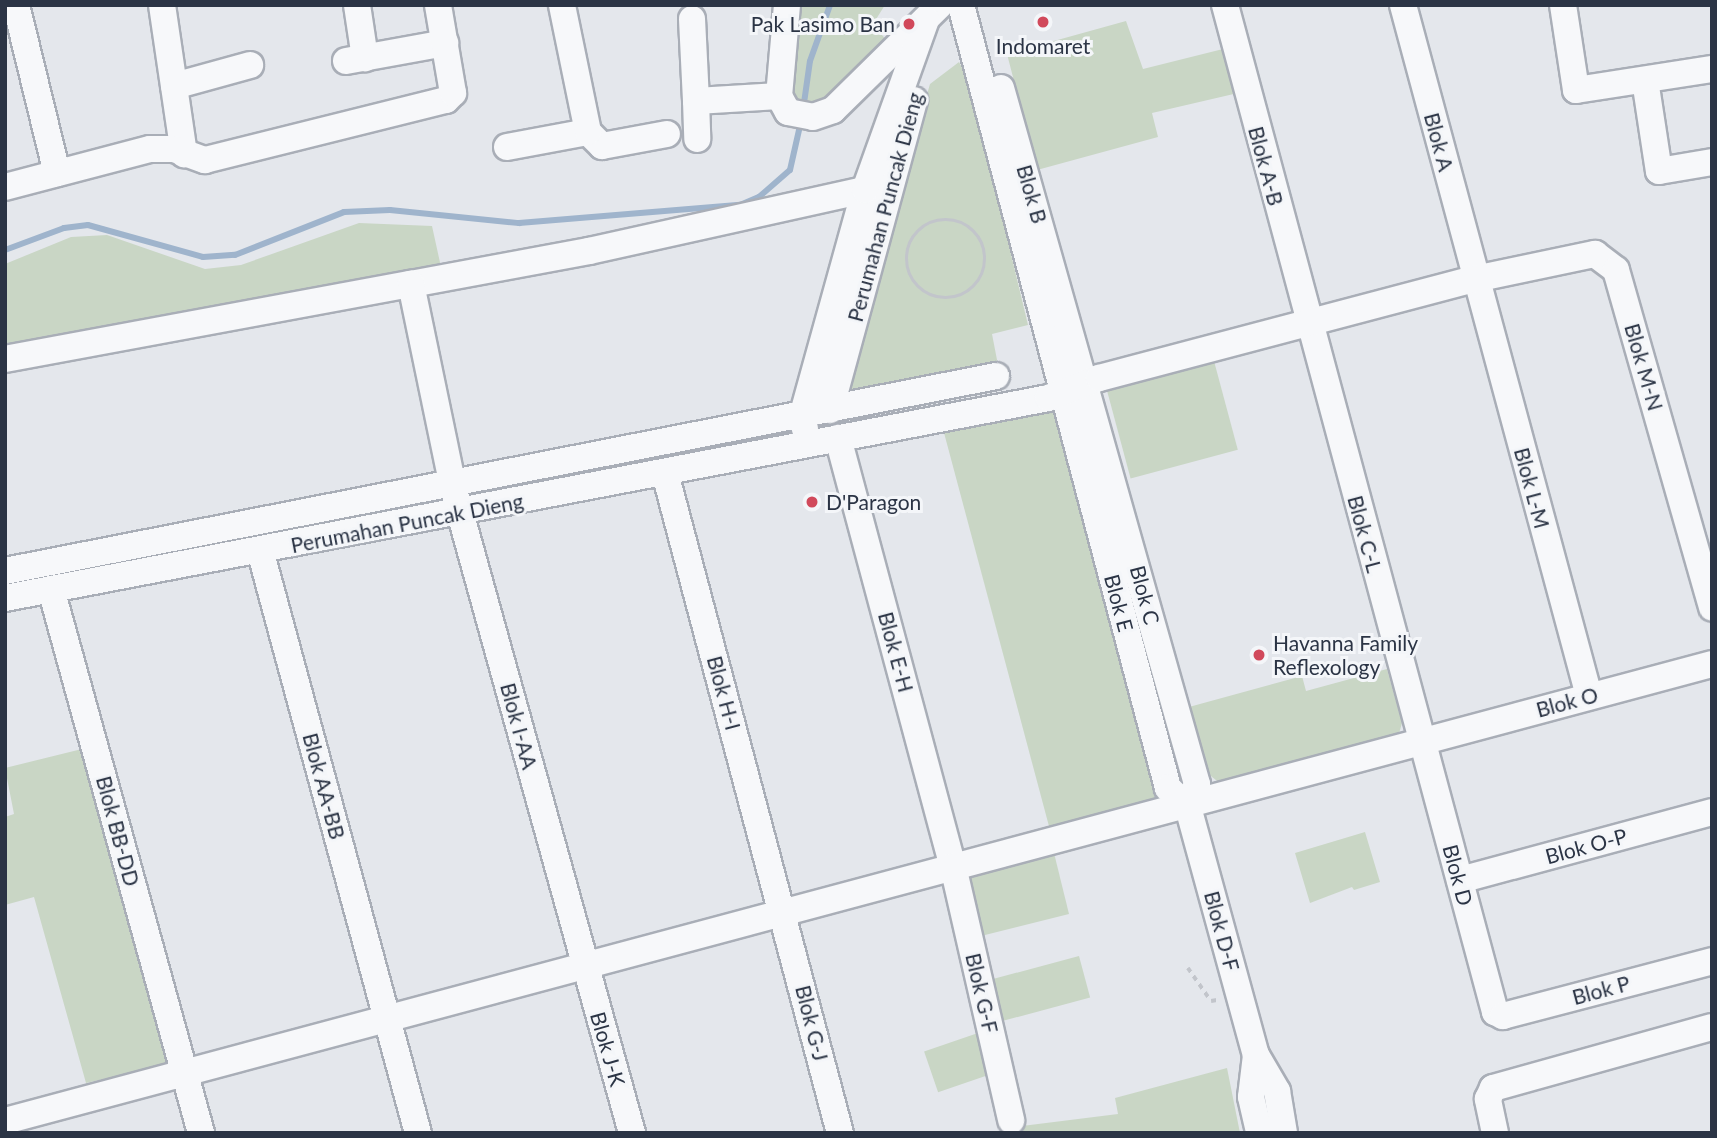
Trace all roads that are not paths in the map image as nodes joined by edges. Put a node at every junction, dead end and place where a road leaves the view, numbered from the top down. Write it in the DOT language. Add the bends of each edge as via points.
graph roads {
  1 [pos="16,5"];
  2 [pos="162,5"];
  3 [pos="356,5"];
  4 [pos="438,5"];
  5 [pos="562,5"];
  6 [pos="787,5"];
  7 [pos="978,5"];
  8 [pos="1225,5"];
  9 [pos="1403,5"];
  10 [pos="1563,5"];
  11 [pos="945,13"];
  12 [pos="692,19"];
  13 [pos="444,43"];
  14 [pos="250,65"];
  15 [pos="1712,69"];
  16 [pos="1645,80"];
  17 [pos="174,86"];
  18 [pos="696,101"];
  19 [pos="793,108"];
  20 [pos="588,132"];
  21 [pos="667,134"];
  22 [pos="697,139"];
  23 [pos="507,147"];
  24 [pos="184,154"];
  25 [pos="1712,162"];
  26 [pos="57,173"];
  27 [pos="5,187"];
  28 [pos="877,190"];
  29 [pos="1475,279"];
  30 [pos="411,284"];
  31 [pos="1309,326"];
  32 [pos="5,359"];
  33 [pos="996,376"];
  34 [pos="1075,387"];
  35 [pos="830,410"];
  36 [pos="802,416"];
  37 [pos="838,438"];
  38 [pos="808,444"];
  39 [pos="665,473"];
  40 [pos="453,486"];
  41 [pos="460,514"];
  42 [pos="260,550"];
  43 [pos="5,571"];
  44 [pos="51,589"];
  45 [pos="5,598"];
  46 [pos="1712,608"];
  47 [pos="1712,664"];
  48 [pos="1589,696"];
  49 [pos="1423,741"];
  50 [pos="1188,807"];
  51 [pos="1712,812"];
  52 [pos="953,866"];
  53 [pos="1460,880"];
  54 [pos="783,913"];
  55 [pos="1712,961"];
  56 [pos="585,966"];
  57 [pos="1493,1008"];
  58 [pos="388,1021"];
  59 [pos="1712,1027"];
  60 [pos="1256,1055"];
  61 [pos="184,1073"];
  62 [pos="1011,1120"];
  63 [pos="5,1121"];
  64 [pos="201,1133"];
  65 [pos="418,1133"];
  66 [pos="632,1133"];
  67 [pos="840,1133"];
  68 [pos="1259,1133"];
  69 [pos="1284,1133"];
  70 [pos="1494,1133"];
  1 -- 26 [label="street"];
  2 -- 17 [label="street"];
  3 -- 13 [label="street" via="355,60"];
  4 -- 13 [label="street"];
  5 -- 20 [label="street"];
  6 -- 19 [label="street"];
  7 -- 34 [label="street, Blok B"];
  8 -- 31 [label="street, Blok A-B"];
  9 -- 29 [label="street, Blok A"];
  10 -- 16 [label="street" via="1576,90"];
  11 -- 19 [label="street" via="889,56 833,110"];
  11 -- 28 [label="street, Perumahan Puncak Dieng"];
  11 -- 34 [label="street"];
  12 -- 18 [label="street"];
  13 -- 24 [label="street" via="453,93 446,100 205,160"];
  14 -- 17 [label="street"];
  15 -- 16 [label="street"];
  16 -- 25 [label="street" via="1659,172"];
  17 -- 24 [label="street"];
  18 -- 19 [label="street"];
  18 -- 22 [label="street"];
  20 -- 21 [label="street" via="602,146"];
  20 -- 23 [label="street"];
  24 -- 26 [label="street" via="150,149"];
  26 -- 27 [label="street"];
  28 -- 30 [label="street"];
  28 -- 35 [label="street, Perumahan Puncak Dieng"];
  28 -- 36 [label="street, Perumahan Puncak Dieng"];
  29 -- 31 [label="street, Perumahan Puncak Dieng"];
  29 -- 46 [label="street, Blok M-N" via="1589,255 1610,262"];
  29 -- 48 [label="street, Blok L-M"];
  30 -- 32 [label="street"];
  30 -- 40 [label="street, Blok I-AA"];
  31 -- 34 [label="street, Perumahan Puncak Dieng"];
  31 -- 49 [label="street, Blok C-L"];
  33 -- 35 [label="street, Perumahan Puncak Dieng"];
  34 -- 37 [label="street, Perumahan Puncak Dieng"];
  34 -- 50 [label="street, Blok E" via="1168,788"];
  35 -- 36 [label="street, Perumahan Puncak Dieng"];
  36 -- 38 [label="street, Perumahan Puncak Dieng"];
  36 -- 40 [label="street, Perumahan Puncak Dieng"];
  37 -- 38 [label="street, Perumahan Puncak Dieng"];
  37 -- 52 [label="street, Blok E-H"];
  38 -- 39 [label="street, Perumahan Puncak Dieng"];
  39 -- 41 [label="street, Perumahan Puncak Dieng"];
  39 -- 54 [label="street, Blok H-I"];
  40 -- 41 [label="street, Blok I-AA"];
  40 -- 43 [label="street, Perumahan Puncak Dieng"];
  41 -- 42 [label="street, Perumahan Puncak Dieng"];
  41 -- 56 [label="street, Blok I-AA"];
  42 -- 44 [label="street, Perumahan Puncak Dieng"];
  42 -- 58 [label="street, Blok AA-BB"];
  44 -- 45 [label="street, Perumahan Puncak Dieng"];
  44 -- 61 [label="street, Blok BB-DD"];
  47 -- 48 [label="street, Blok O"];
  48 -- 49 [label="street, Blok O"];
  49 -- 50 [label="street, Blok O"];
  49 -- 53 [label="street, Blok D"];
  50 -- 52 [label="street, Blok O"];
  50 -- 60 [label="street, Blok D-F"];
  51 -- 53 [label="street, Blok O-P"];
  52 -- 54 [label="street, Blok O"];
  52 -- 62 [label="street, Blok G-F"];
  53 -- 57 [label="street, Blok D"];
  54 -- 56 [label="street, Blok O"];
  54 -- 67 [label="street, Blok G-J"];
  55 -- 57 [label="street, Blok P" via="1503,1016"];
  56 -- 58 [label="street, Blok O"];
  56 -- 66 [label="street, Blok J-K"];
  58 -- 61 [label="street, Blok O"];
  58 -- 65 [label="street, Blok AA-BB"];
  59 -- 70 [label="street" via="1493,1088 1488,1099"];
  60 -- 68 [label="street" via="1251,1097"];
  60 -- 69 [label="street" via="1277,1091"];
  61 -- 63 [label="street, Blok O"];
  61 -- 64 [label="street, Blok BB-DD"];
}
